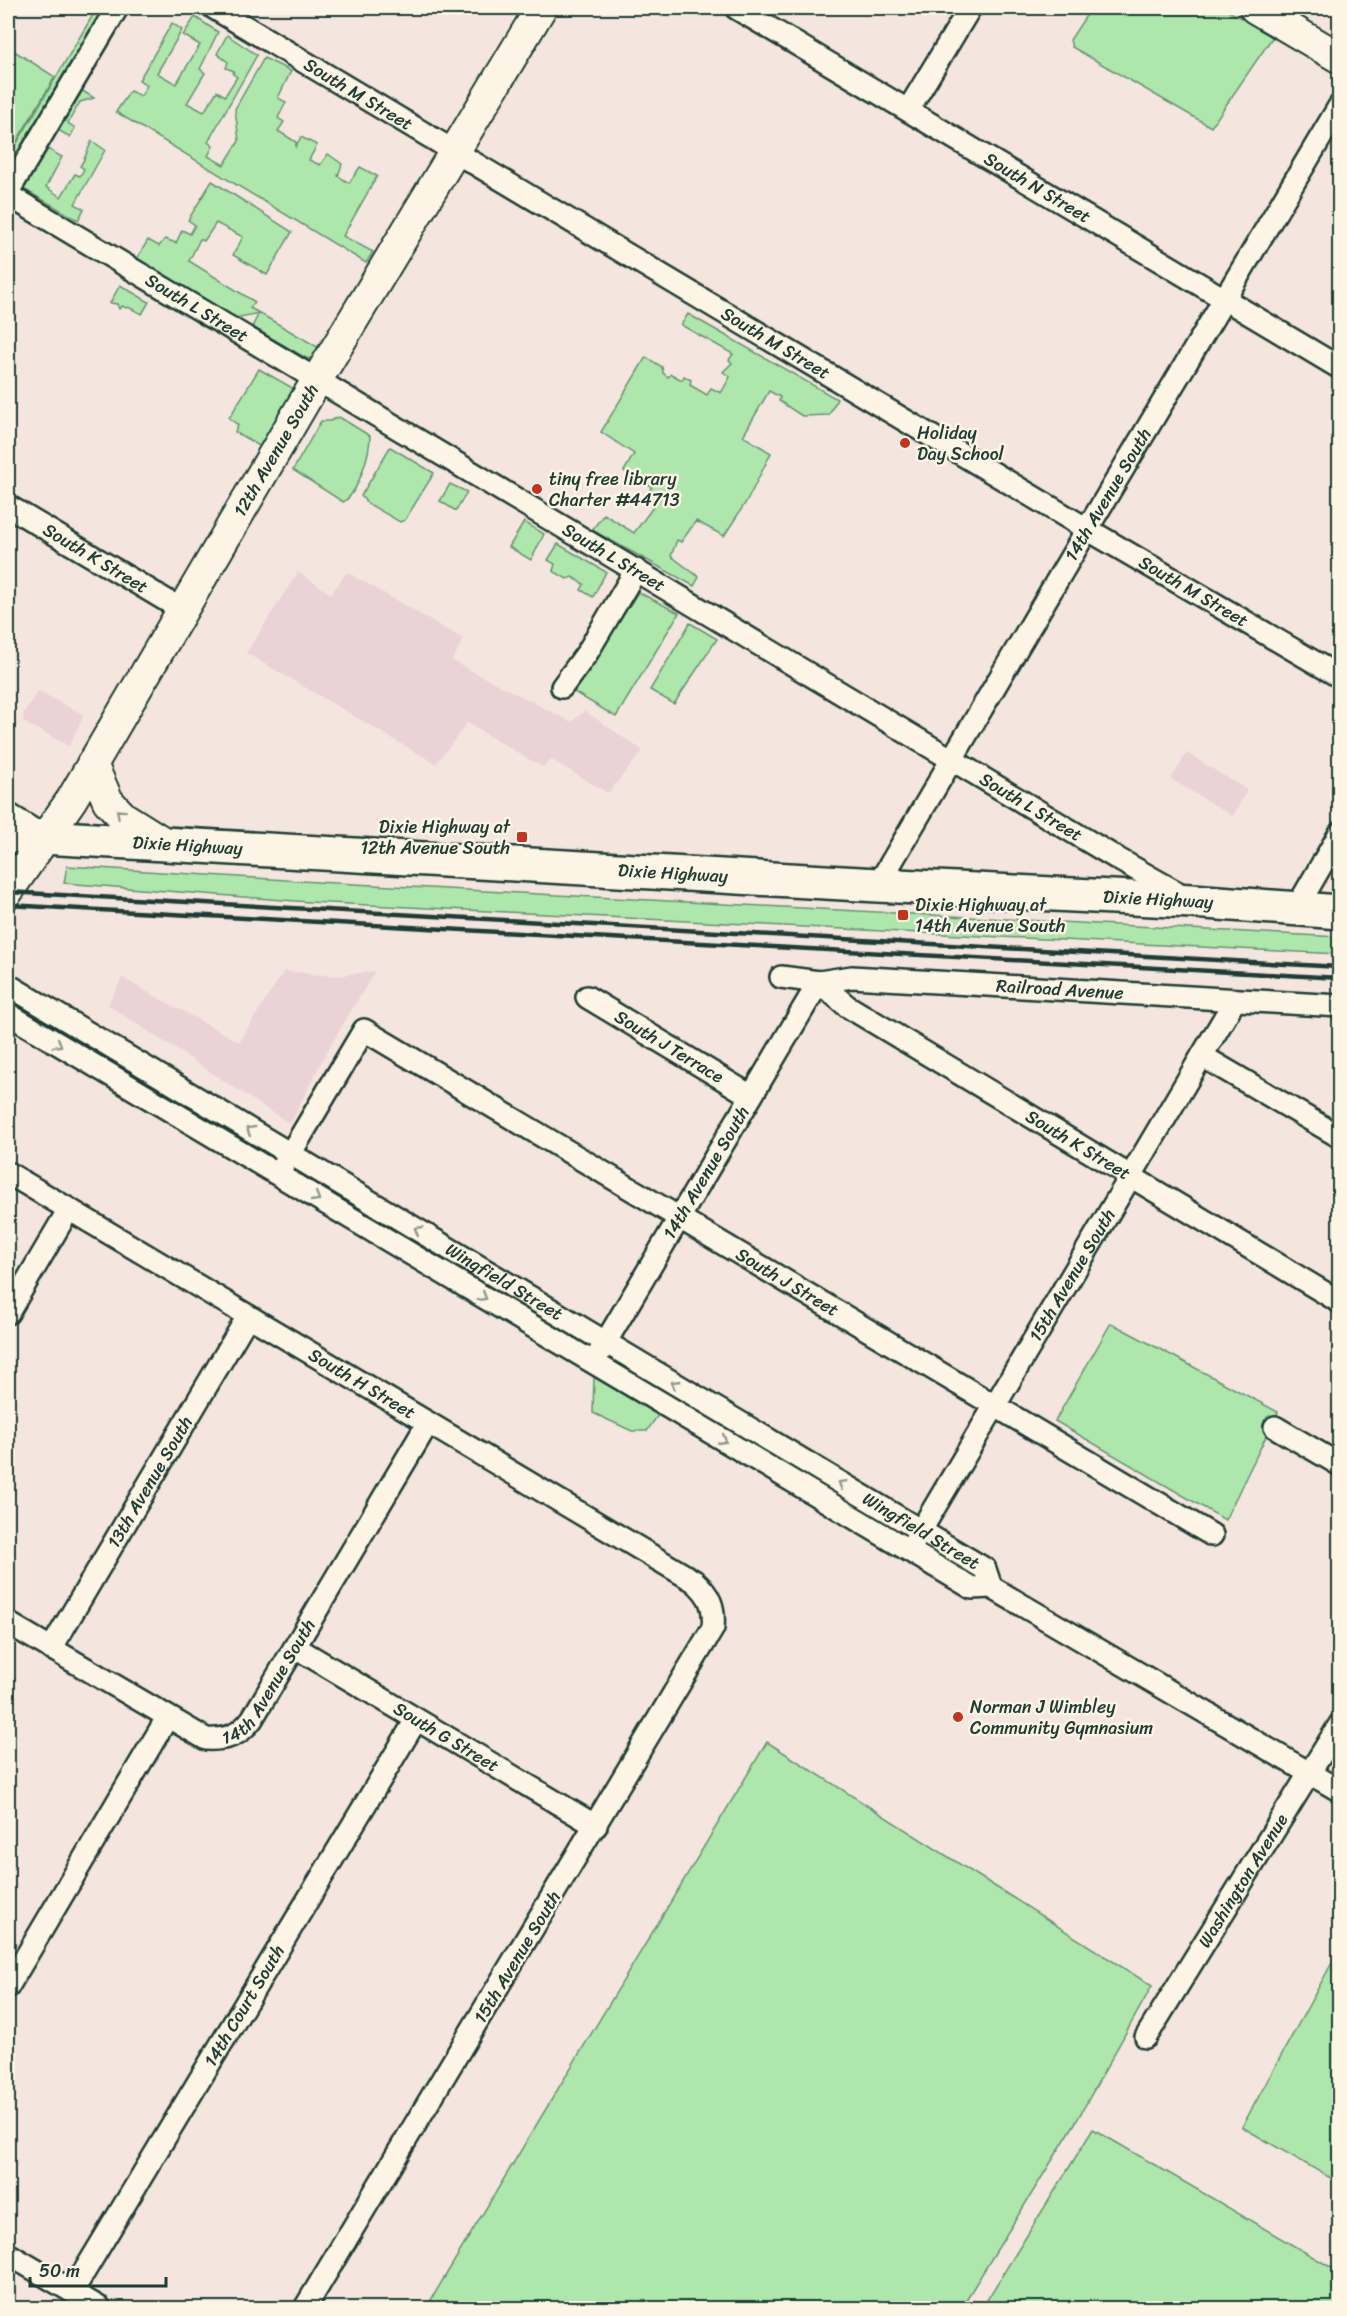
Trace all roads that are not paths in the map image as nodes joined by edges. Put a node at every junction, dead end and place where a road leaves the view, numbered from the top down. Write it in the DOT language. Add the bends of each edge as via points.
graph roads {
  1 [pos="117,8"];
  2 [pos="214,8"];
  3 [pos="541,8"];
  4 [pos="736,8"];
  5 [pos="970,8"];
  6 [pos="1256,8"];
  7 [pos="1340,58"];
  8 [pos="1340,105"];
  9 [pos="908,110"];
  10 [pos="455,151"];
  11 [pos="8,194"];
  12 [pos="1223,299"];
  13 [pos="1340,368"];
  14 [pos="317,380"];
  15 [pos="8,506"];
  16 [pos="1087,529"];
  17 [pos="636,570"];
  18 [pos="184,611"];
  19 [pos="1340,677"];
  20 [pos="562,687"];
  21 [pos="951,759"];
  22 [pos="92,764"];
  23 [pos="8,814"];
  24 [pos="1340,833"];
  25 [pos="8,835"];
  26 [pos="45,837"];
  27 [pos="166,844"];
  28 [pos="878,885"];
  29 [pos="8,891"];
  30 [pos="1192,901"];
  31 [pos="1296,909"];
  32 [pos="1340,912"];
  33 [pos="781,978"];
  34 [pos="819,982"];
  35 [pos="8,985"];
  36 [pos="587,997"];
  37 [pos="1235,1000"];
  38 [pos="1340,1006"];
  39 [pos="8,1014"];
  40 [pos="1202,1056"];
  41 [pos="752,1096"];
  42 [pos="1340,1137"];
  43 [pos="290,1154"];
  44 [pos="8,1173"];
  45 [pos="278,1175"];
  46 [pos="1131,1176"];
  47 [pos="371,1202"];
  48 [pos="69,1209"];
  49 [pos="679,1218"];
  50 [pos="358,1223"];
  51 [pos="1340,1302"];
  52 [pos="8,1313"];
  53 [pos="248,1316"];
  54 [pos="606,1342"];
  55 [pos="594,1363"];
  56 [pos="995,1406"];
  57 [pos="428,1423"];
  58 [pos="1275,1427"];
  59 [pos="1340,1465"];
  60 [pos="921,1531"];
  61 [pos="1212,1535"];
  62 [pos="910,1551"];
  63 [pos="991,1587"];
  64 [pos="712,1602"];
  65 [pos="8,1623"];
  66 [pos="295,1647"];
  67 [pos="51,1649"];
  68 [pos="167,1718"];
  69 [pos="416,1720"];
  70 [pos="1340,1724"];
  71 [pos="1310,1773"];
  72 [pos="1340,1791"];
  73 [pos="596,1826"];
  74 [pos="8,1987"];
  75 [pos="1146,2037"];
  76 [pos="8,2254"];
  77 [pos="72,2292"];
  78 [pos="100,2308"];
  79 [pos="305,2308"];
  1 -- 11 [label="street"];
  2 -- 10 [label="street, South M Street"];
  3 -- 10 [label="street, 12th Avenue South"];
  4 -- 9 [label="street, South N Street"];
  5 -- 9 [label="street"];
  6 -- 7 [label="street"];
  8 -- 12 [label="street, 14th Avenue South"];
  9 -- 12 [label="street, South N Street"];
  10 -- 14 [label="street, 12th Avenue South"];
  10 -- 16 [label="street, South M Street"];
  11 -- 14 [label="street, South L Street"];
  12 -- 13 [label="street, South N Street"];
  12 -- 16 [label="street, 14th Avenue South"];
  14 -- 17 [label="street, South L Street"];
  14 -- 18 [label="street, 12th Avenue South"];
  15 -- 18 [label="street, South K Street"];
  16 -- 19 [label="street, South M Street"];
  16 -- 21 [label="street, 14th Avenue South"];
  17 -- 20 [label="street"];
  17 -- 21 [label="street, South L Street"];
  18 -- 22 [label="street, 12th Avenue South"];
  21 -- 28 [label="street, 14th Avenue South"];
  21 -- 30 [label="street, South L Street"];
  22 -- 26 [label="street, 12th Avenue South"];
  27 -- 22 [label="street, one-way" via="123,817 108,801"];
  23 -- 26 [label="street"];
  24 -- 31 [label="street"];
  25 -- 26 [label="main road, Dixie Highway"];
  26 -- 27 [label="main road, Dixie Highway"];
  26 -- 29 [label="street, 12th Avenue South"];
  27 -- 28 [label="main road, Dixie Highway"];
  28 -- 30 [label="main road, Dixie Highway"];
  30 -- 31 [label="main road, Dixie Highway"];
  31 -- 32 [label="main road, Dixie Highway"];
  33 -- 34 [label="street, Railroad Avenue"];
  34 -- 37 [label="street, Railroad Avenue" via="852,977"];
  34 -- 41 [label="street, 14th Avenue South"];
  34 -- 46 [label="street, South K Street" via="847,1006"];
  43 -- 35 [label="street, Wingfield Street, one-way"];
  36 -- 41 [label="street, South J Terrace"];
  37 -- 38 [label="street, Railroad Avenue"];
  37 -- 40 [label="street, 15th Avenue South"];
  39 -- 45 [label="street, Wingfield Street, one-way"];
  40 -- 42 [label="street"];
  40 -- 46 [label="street, 15th Avenue South"];
  41 -- 49 [label="street, 14th Avenue South"];
  43 -- 45 [label="street"];
  43 -- 47 [label="street, Wingfield Street"];
  43 -- 49 [label="street, South J Street" via="364,1030"];
  44 -- 48 [label="street, South H Street"];
  45 -- 50 [label="street, Wingfield Street, one-way"];
  46 -- 51 [label="street, South K Street"];
  46 -- 56 [label="street, 15th Avenue South"];
  47 -- 50 [label="street"];
  54 -- 47 [label="street, Wingfield Street, one-way"];
  48 -- 52 [label="street"];
  48 -- 53 [label="street, South H Street"];
  49 -- 54 [label="street, 14th Avenue South"];
  49 -- 56 [label="street, South J Street"];
  50 -- 55 [label="street, Wingfield Street, one-way"];
  53 -- 57 [label="street, South H Street"];
  53 -- 67 [label="street, 13th Avenue South"];
  54 -- 55 [label="street, 14th Avenue South"];
  60 -- 54 [label="street, Wingfield Street, one-way"];
  55 -- 62 [label="street, Wingfield Street, one-way"];
  56 -- 60 [label="street, 15th Avenue South"];
  56 -- 61 [label="street, South J Street"];
  57 -- 64 [label="street, South H Street" via="694,1581"];
  57 -- 66 [label="street, 14th Avenue South"];
  58 -- 59 [label="street"];
  60 -- 62 [label="street, 15th Avenue South"];
  60 -- 63 [label="street, Wingfield Street" via="985,1569"];
  62 -- 63 [label="street, Wingfield Street" via="972,1588"];
  63 -- 71 [label="street, Wingfield Street"];
  64 -- 73 [label="street, 15th Avenue South" via="713,1628"];
  65 -- 67 [label="street"];
  66 -- 68 [label="street, 14th Avenue South" via="252,1719 232,1737 206,1738"];
  66 -- 69 [label="street, South G Street"];
  67 -- 68 [label="street"];
  68 -- 74 [label="street"];
  69 -- 73 [label="street, South G Street"];
  69 -- 77 [label="street, 14th Court South"];
  70 -- 71 [label="street, Washington Avenue"];
  71 -- 72 [label="street, Wingfield Street"];
  71 -- 75 [label="street, Washington Avenue"];
  73 -- 79 [label="street, 15th Avenue South"];
  76 -- 77 [label="street"];
  77 -- 78 [label="street"];
}
